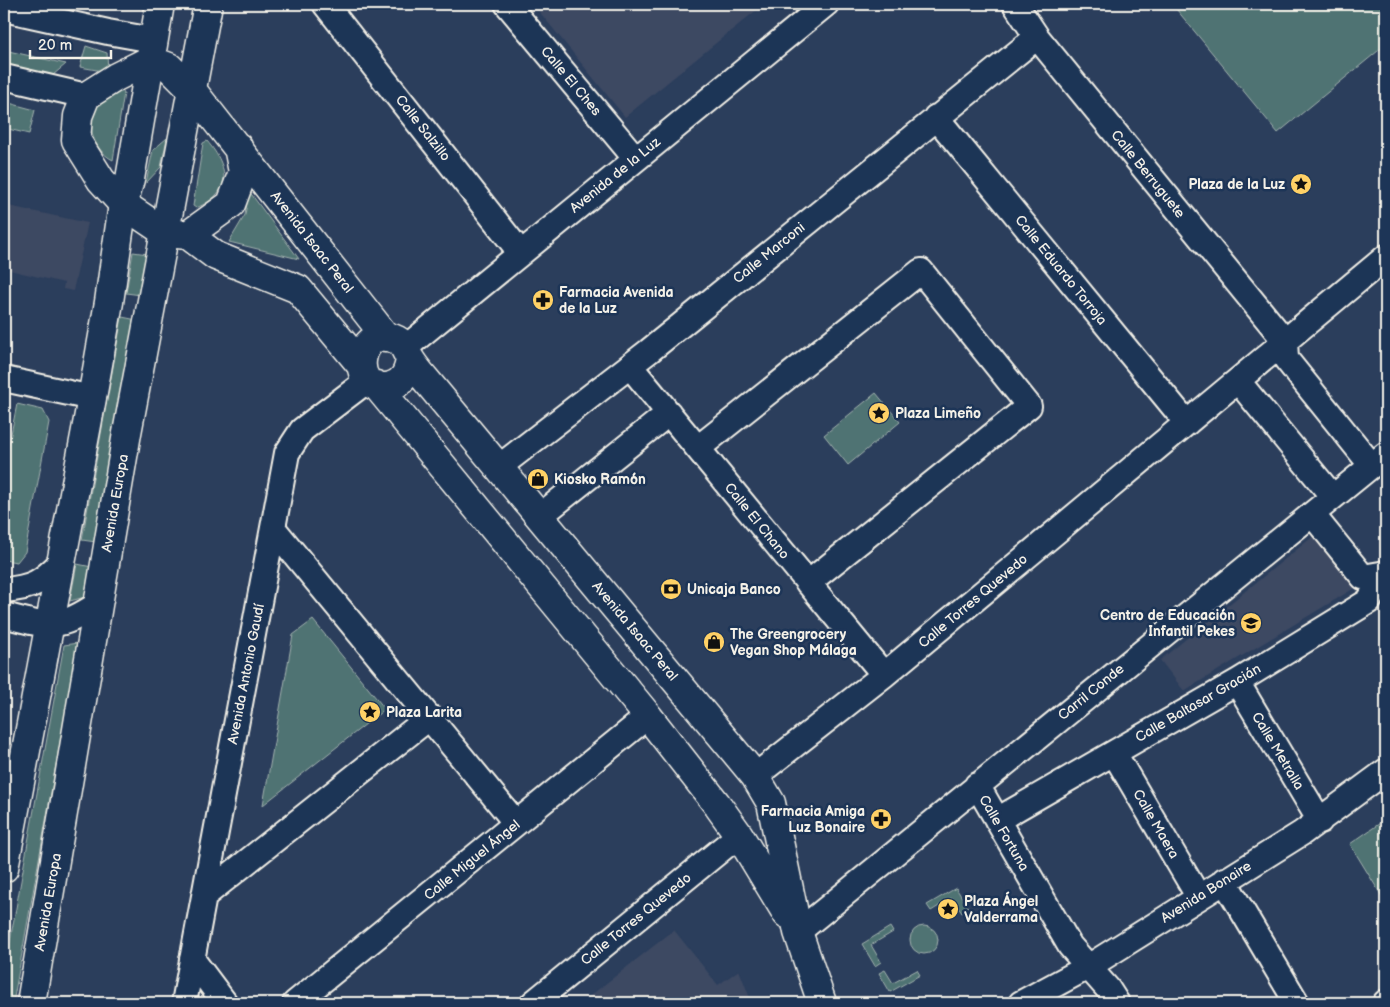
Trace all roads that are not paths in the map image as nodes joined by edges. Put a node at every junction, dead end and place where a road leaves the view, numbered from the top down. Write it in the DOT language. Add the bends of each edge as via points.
graph roads {
  1 [pos="160,4"];
  2 [pos="208,4"];
  3 [pos="325,4"];
  4 [pos="507,4"];
  5 [pos="826,4"];
  6 [pos="1015,4"];
  7 [pos="4,9"];
  8 [pos="1037,37"];
  9 [pos="152,50"];
  10 [pos="4,77"];
  11 [pos="192,90"];
  12 [pos="86,96"];
  13 [pos="936,117"];
  14 [pos="238,147"];
  15 [pos="636,159"];
  16 [pos="123,204"];
  17 [pos="177,234"];
  18 [pos="520,252"];
  19 [pos="1386,257"];
  20 [pos="1285,341"];
  21 [pos="401,348"];
  22 [pos="630,366"];
  23 [pos="368,377"];
  24 [pos="4,379"];
  25 [pos="1238,381"];
  26 [pos="92,398"];
  27 [pos="669,413"];
  28 [pos="1187,423"];
  29 [pos="698,448"];
  30 [pos="1379,460"];
  31 [pos="499,467"];
  32 [pos="1334,497"];
  33 [pos="1312,514"];
  34 [pos="540,516"];
  35 [pos="273,528"];
  36 [pos="61,562"];
  37 [pos="1385,573"];
  38 [pos="808,583"];
  39 [pos="4,590"];
  40 [pos="98,604"];
  41 [pos="4,615"];
  42 [pos="49,626"];
  43 [pos="884,675"];
  44 [pos="1237,682"];
  45 [pos="648,716"];
  46 [pos="430,717"];
  47 [pos="1114,753"];
  48 [pos="1386,771"];
  49 [pos="755,776"];
  50 [pos="977,785"];
  51 [pos="771,803"];
  52 [pos="997,820"];
  53 [pos="1320,820"];
  54 [pos="516,823"];
  55 [pos="734,828"];
  56 [pos="4,868"];
  57 [pos="1224,880"];
  58 [pos="205,895"];
  59 [pos="1198,896"];
  60 [pos="798,932"];
  61 [pos="192,959"];
  62 [pos="1088,967"];
  63 [pos="31,1003"];
  64 [pos="184,1003"];
  65 [pos="225,1003"];
  66 [pos="295,1003"];
  67 [pos="533,1003"];
  68 [pos="822,1003"];
  69 [pos="1021,1003"];
  70 [pos="1117,1003"];
  71 [pos="1297,1003"];
  1 -- 9 [label="street"];
  2 -- 11 [label="street, Avenida Europa"];
  3 -- 18 [label="street, Calle Salzillo"];
  4 -- 15 [label="street, Calle El Ches"];
  5 -- 15 [label="street, Avenida de la Luz"];
  6 -- 8 [label="street, Calle Berruguete"];
  7 -- 9 [label="street" via="108,32"];
  8 -- 13 [label="street, Calle Marconi"];
  8 -- 20 [label="street, Calle Berruguete"];
  9 -- 11 [label="street, Avenida Isaac Peral"];
  9 -- 12 [label="street"];
  9 -- 16 [label="street"];
  10 -- 12 [label="street"];
  11 -- 14 [label="street, Avenida Isaac Peral"];
  11 -- 17 [label="street, Avenida Europa"];
  12 -- 16 [label="street, Avenida Isaac Peral" via="78,116 76,140 101,180"];
  13 -- 22 [label="street, Calle Marconi"];
  13 -- 28 [label="street, Calle Eduardo Torroja"];
  14 -- 17 [label="street" via="243,172 231,204"];
  14 -- 21 [label="street, Avenida Isaac Peral"];
  15 -- 18 [label="street, Avenida de la Luz"];
  16 -- 17 [label="street, Avenida Isaac Peral"];
  16 -- 26 [label="street"];
  17 -- 23 [label="street, Avenida Isaac Peral" via="216,256 298,289"];
  17 -- 40 [label="street, Avenida Europa" via="127,433"];
  18 -- 21 [label="street, Avenida de la Luz"];
  19 -- 20 [label="street"];
  20 -- 25 [label="street"];
  20 -- 30 [label="street, Calle Berruguete" via="1286,359"];
  21 -- 23 [label="street" via="376,339 367,345 362,354"];
  21 -- 23 [label="street" via="409,370 404,378 386,387"];
  21 -- 31 [label="street, Avenida Isaac Peral"];
  22 -- 27 [label="street, Calle El Chano"];
  22 -- 31 [label="street, Calle Marconi"];
  23 -- 35 [label="street, Avenida Antonio Gaudí" via="302,430 287,453"];
  23 -- 45 [label="street, Avenida Isaac Peral"];
  24 -- 26 [label="street"];
  25 -- 28 [label="street, Calle Torres Quevedo"];
  25 -- 32 [label="street"];
  26 -- 36 [label="street"];
  27 -- 29 [label="street, Calle El Chano"];
  27 -- 34 [label="street"];
  28 -- 43 [label="street, Calle Torres Quevedo"];
  29 -- 38 [label="street, Calle El Chano"];
  29 -- 38 [label="street" via="921,271 1029,406"];
  30 -- 32 [label="street, Carril Conde"];
  31 -- 34 [label="street, Avenida Isaac Peral"];
  32 -- 33 [label="street, Carril Conde"];
  33 -- 37 [label="street" via="1363,577"];
  33 -- 50 [label="street, Carril Conde"];
  34 -- 49 [label="street, Avenida Isaac Peral"];
  35 -- 46 [label="street"];
  35 -- 58 [label="street, Avenida Antonio Gaudí"];
  36 -- 39 [label="street" via="44,580 23,589"];
  36 -- 42 [label="street"];
  37 -- 44 [label="street, Calle Baltasar Gracián" via="1369,601"];
  38 -- 43 [label="street, Calle El Chano"];
  40 -- 42 [label="street" via="76,619"];
  40 -- 63 [label="street, Avenida Europa"];
  41 -- 42 [label="street"];
  42 -- 56 [label="street"];
  43 -- 49 [label="street, Calle Torres Quevedo"];
  44 -- 47 [label="street, Calle Baltasar Gracián"];
  44 -- 53 [label="street, Calle Metralla"];
  45 -- 54 [label="street, Calle Miguel Ángel"];
  45 -- 55 [label="street, Avenida Isaac Peral"];
  46 -- 54 [label="street"];
  46 -- 58 [label="street"];
  47 -- 52 [label="street, Calle Baltasar Gracián"];
  47 -- 59 [label="street, Calle Maera"];
  48 -- 53 [label="street, Avenida Bonaire"];
  49 -- 51 [label="street, Avenida Isaac Peral"];
  50 -- 52 [label="street, Calle Fortuna"];
  50 -- 60 [label="street, Carril Conde"];
  51 -- 55 [label="street" via="761,818"];
  51 -- 60 [label="street, Avenida Isaac Peral"];
  52 -- 62 [label="street, Calle Fortuna" via="1070,946"];
  53 -- 57 [label="street, Avenida Bonaire"];
  54 -- 66 [label="street, Calle Miguel Ángel"];
  55 -- 60 [label="street, Avenida Isaac Peral"];
  55 -- 67 [label="street, Calle Torres Quevedo"];
  57 -- 59 [label="street, Avenida Bonaire"];
  57 -- 71 [label="street"];
  58 -- 61 [label="street, Avenida Antonio Gaudí"];
  59 -- 62 [label="street, Avenida Bonaire"];
  60 -- 68 [label="street, Avenida Isaac Peral"];
  61 -- 64 [label="street, Avenida Antonio Gaudí"];
  61 -- 65 [label="street"];
  62 -- 69 [label="street, Avenida Bonaire"];
  62 -- 70 [label="street, Calle Fortuna"];
}
